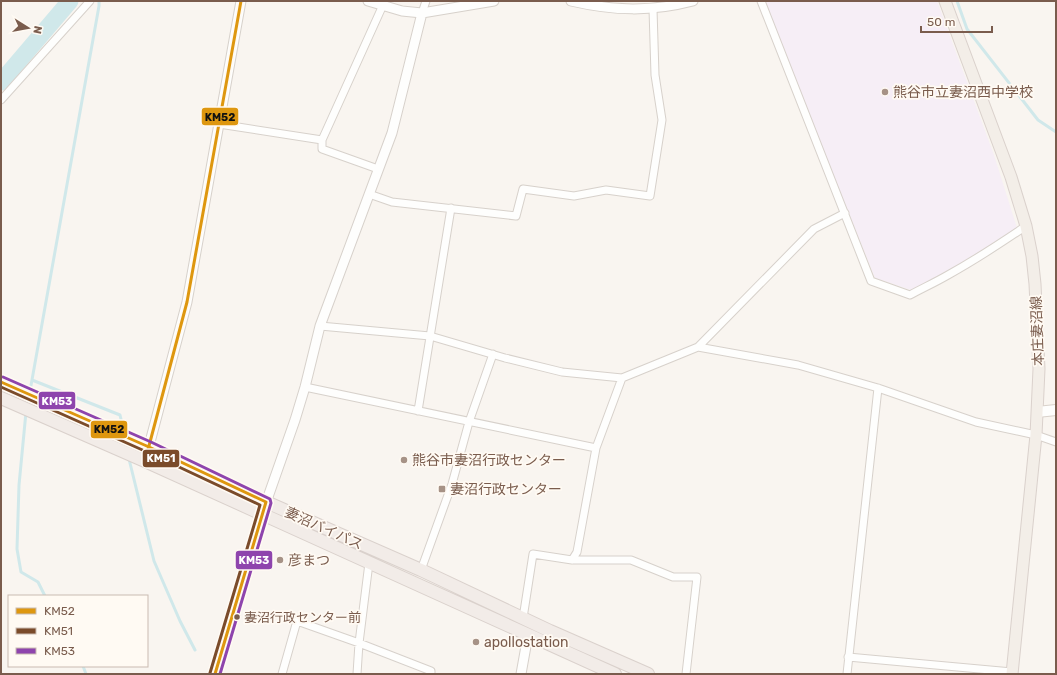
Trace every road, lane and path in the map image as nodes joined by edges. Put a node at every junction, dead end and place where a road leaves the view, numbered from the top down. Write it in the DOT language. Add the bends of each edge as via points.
graph roads {
  1 [pos="90,1"];
  2 [pos="241,1"];
  3 [pos="368,1"];
  4 [pos="426,1"];
  5 [pos="494,1"];
  6 [pos="571,1"];
  7 [pos="693,1"];
  8 [pos="761,1"];
  9 [pos="945,1"];
  10 [pos="383,5"];
  11 [pos="652,9"];
  12 [pos="422,14"];
  13 [pos="1,100"];
  14 [pos="219,124"];
  15 [pos="322,140"];
  16 [pos="378,169"];
  17 [pos="369,194"];
  18 [pos="451,208"];
  19 [pos="845,213"];
  20 [pos="1026,226"];
  21 [pos="320,326"];
  22 [pos="430,336"];
  23 [pos="698,346"];
  24 [pos="493,354"];
  25 [pos="622,378"];
  26 [pos="1,382"];
  27 [pos="305,387"];
  28 [pos="878,388"];
  29 [pos="1,398"];
  30 [pos="1056,410"];
  31 [pos="418,411"];
  32 [pos="1037,412"];
  33 [pos="469,422"];
  34 [pos="1036,435"];
  35 [pos="1056,442"];
  36 [pos="149,447"];
  37 [pos="596,448"];
  38 [pos="145,461"];
  39 [pos="264,508"];
  40 [pos="572,560"];
  41 [pos="369,563"];
  42 [pos="421,570"];
  43 [pos="523,618"];
  44 [pos="528,635"];
  45 [pos="359,642"];
  46 [pos="848,657"];
  47 [pos="1012,673"];
  48 [pos="216,674"];
  49 [pos="282,674"];
  50 [pos="357,674"];
  51 [pos="431,674"];
  52 [pos="521,674"];
  53 [pos="615,674"];
  54 [pos="648,674"];
  55 [pos="686,674"];
  56 [pos="847,674"];
  1 -- 13 [label="street"];
  2 -- 14 [label="street"];
  3 -- 10 [label="street"];
  4 -- 12 [label="street"];
  5 -- 12 [label="street"];
  6 -- 11 [label="street" via="624,10"];
  7 -- 11 [label="street"];
  8 -- 19 [label="street"];
  9 -- 20 [label="main road, 本庄妻沼線" via="1011,176"];
  10 -- 12 [label="street"];
  10 -- 15 [label="street"];
  11 -- 18 [label="street" via="655,75 662,120 650,196 606,190 574,196 523,189 516,216"];
  12 -- 16 [label="street" via="392,133"];
  14 -- 15 [label="street"];
  14 -- 36 [label="street" via="187,302"];
  15 -- 16 [label="street" via="322,149"];
  16 -- 17 [label="street"];
  17 -- 18 [label="street" via="392,202"];
  17 -- 21 [label="street"];
  18 -- 22 [label="street"];
  19 -- 20 [label="street" via="871,281 910,295 993,249"];
  19 -- 23 [label="street" via="814,229"];
  20 -- 32 [label="main road, 本庄妻沼線" via="1037,307"];
  21 -- 22 [label="street"];
  21 -- 27 [label="street"];
  22 -- 24 [label="street"];
  22 -- 31 [label="street"];
  23 -- 25 [label="street"];
  23 -- 28 [label="street" via="798,366"];
  24 -- 25 [label="street" via="562,372"];
  24 -- 33 [label="street"];
  25 -- 37 [label="street"];
  26 -- 36 [label="highway, 妻沼バイパス"];
  27 -- 31 [label="street"];
  27 -- 39 [label="street"];
  28 -- 34 [label="street" via="976,422"];
  28 -- 46 [label="street"];
  29 -- 38 [label="highway, 妻沼バイパス"];
  30 -- 32 [label="main road"];
  31 -- 33 [label="street"];
  32 -- 34 [label="main road, 本庄妻沼線"];
  33 -- 37 [label="street"];
  33 -- 42 [label="street" via="452,484"];
  34 -- 35 [label="street"];
  34 -- 47 [label="main road, 本庄妻沼線"];
  36 -- 38 [label="street"];
  36 -- 39 [label="highway, 妻沼バイパス"];
  37 -- 40 [label="street" via="577,552"];
  38 -- 39 [label="highway, 妻沼バイパス"];
  39 -- 41 [label="highway, 妻沼バイパス"];
  39 -- 42 [label="highway, 妻沼バイパス"];
  39 -- 48 [label="street"];
  40 -- 43 [label="street" via="533,554"];
  40 -- 55 [label="street" via="632,560 673,576 697,577"];
  41 -- 44 [label="highway, 妻沼バイパス"];
  41 -- 45 [label="street"];
  42 -- 43 [label="highway, 妻沼バイパス"];
  43 -- 54 [label="highway, 妻沼バイパス"];
  44 -- 52 [label="street"];
  44 -- 53 [label="highway, 妻沼バイパス"];
  45 -- 49 [label="street" via="296,621"];
  45 -- 50 [label="street"];
  45 -- 51 [label="street" via="431,671"];
  46 -- 47 [label="street"];
  46 -- 56 [label="street"];
}
